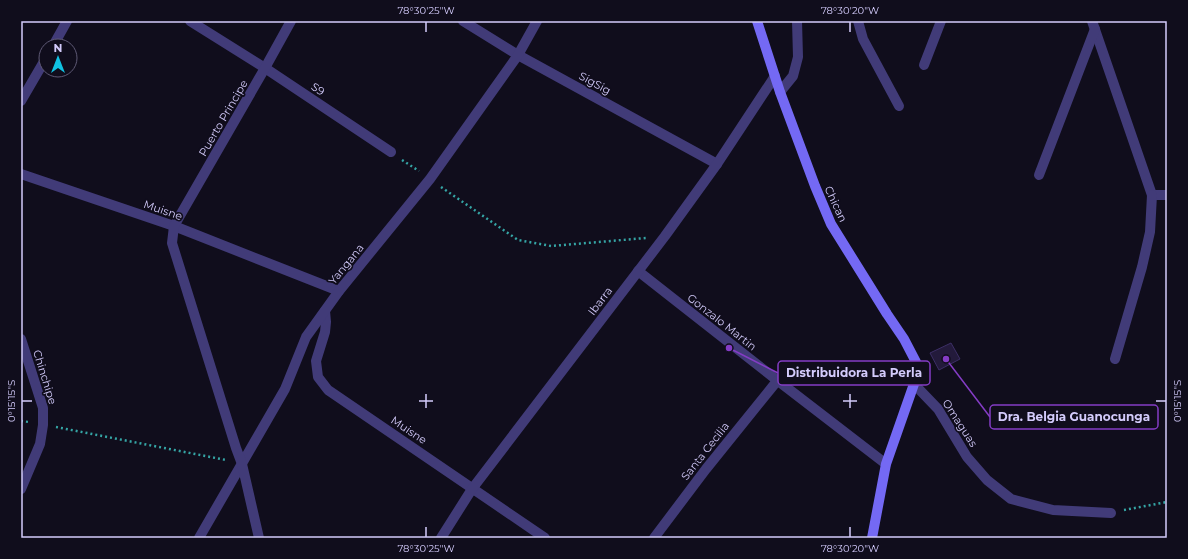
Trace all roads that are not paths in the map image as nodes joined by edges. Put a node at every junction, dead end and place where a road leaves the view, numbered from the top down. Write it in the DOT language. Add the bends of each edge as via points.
graph roads {
  1 [pos="67,21"];
  2 [pos="190,21"];
  3 [pos="291,21"];
  4 [pos="462,21"];
  5 [pos="537,21"];
  6 [pos="757,21"];
  7 [pos="797,21"];
  8 [pos="858,21"];
  9 [pos="941,21"];
  10 [pos="1094,25"];
  11 [pos="57,38"];
  12 [pos="518,55"];
  13 [pos="924,65"];
  14 [pos="265,68"];
  15 [pos="38,72"];
  16 [pos="775,76"];
  17 [pos="780,92"];
  18 [pos="21,102"];
  19 [pos="899,106"];
  20 [pos="391,152"];
  21 [pos="717,164"];
  22 [pos="21,174"];
  23 [pos="1039,175"];
  24 [pos="1152,195"];
  25 [pos="1167,195"];
  26 [pos="174,226"];
  27 [pos="638,271"];
  28 [pos="339,291"];
  29 [pos="326,311"];
  30 [pos="21,339"];
  31 [pos="1115,359"];
  32 [pos="777,380"];
  33 [pos="914,384"];
  34 [pos="242,464"];
  35 [pos="886,464"];
  36 [pos="472,488"];
  37 [pos="21,490"];
  38 [pos="1111,513"];
  39 [pos="199,538"];
  40 [pos="259,538"];
  41 [pos="441,538"];
  42 [pos="545,538"];
  43 [pos="654,538"];
  44 [pos="872,538"];
  1 -- 11 [label="street"];
  2 -- 14 [label="street, S9"];
  3 -- 14 [label="street, Puerto Principe"];
  4 -- 12 [label="street, SigSig"];
  5 -- 12 [label="street, Yangana"];
  6 -- 16 [label="street, Chican"];
  7 -- 17 [label="street" via="798,57 793,76"];
  8 -- 19 [label="street" via="863,38"];
  9 -- 13 [label="street"];
  10 -- 23 [label="street"];
  10 -- 24 [label="street"];
  12 -- 21 [label="street, SigSig"];
  12 -- 28 [label="street, Yangana" via="430,179"];
  14 -- 20 [label="street, S9"];
  14 -- 26 [label="street, Puerto Principe"];
  15 -- 18 [label="street"];
  16 -- 17 [label="street, Chican"];
  16 -- 21 [label="street, Ibarra"];
  17 -- 33 [label="street, Chican" via="831,224 916,362"];
  21 -- 27 [label="street, Ibarra"];
  22 -- 26 [label="street, Muisne"];
  24 -- 25 [label="street"];
  24 -- 31 [label="street" via="1150,232 1144,260"];
  26 -- 28 [label="street, Muisne"];
  26 -- 34 [label="street" via="172,243"];
  27 -- 32 [label="street, Gonzalo Martin"];
  27 -- 36 [label="street, Ibarra"];
  28 -- 29 [label="street, Yangana"];
  29 -- 34 [label="street, Yangana" via="306,337 285,389"];
  29 -- 36 [label="street, Muisne" via="325,332 316,361 318,377 328,390"];
  30 -- 37 [label="street, Chinchipe" via="43,408 40,444"];
  32 -- 35 [label="street, Gonzalo Martin"];
  32 -- 43 [label="street, Santa Cecilia"];
  33 -- 35 [label="street"];
  33 -- 38 [label="street, Omaguas" via="938,409 967,457 987,480 1011,499 1053,510"];
  34 -- 39 [label="street, Yangana"];
  34 -- 40 [label="street"];
  35 -- 44 [label="street"];
  36 -- 41 [label="street, Ibarra"];
  36 -- 42 [label="street, Muisne"];
}
